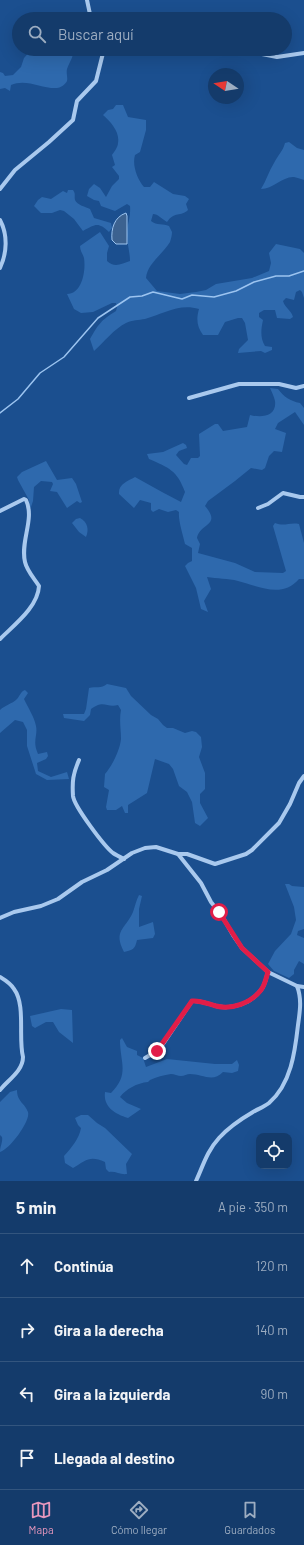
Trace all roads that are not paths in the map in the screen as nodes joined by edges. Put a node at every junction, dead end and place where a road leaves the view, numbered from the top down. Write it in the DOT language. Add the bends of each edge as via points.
graph roads {
  1 [pos="87,0"];
  2 [pos="90,12"];
  3 [pos="304,53"];
  4 [pos="292,55"];
  5 [pos="101,56"];
  6 [pos="272,56"];
  7 [pos="284,56"];
  8 [pos="0,189"];
  9 [pos="0,220"];
  10 [pos="0,268"];
  11 [pos="304,386"];
  12 [pos="189,398"];
  13 [pos="304,497"];
  14 [pos="258,508"];
  15 [pos="0,511"];
  16 [pos="0,639"];
  17 [pos="79,760"];
  18 [pos="304,776"];
  19 [pos="178,854"];
  20 [pos="124,859"];
  21 [pos="0,918"];
  22 [pos="268,972"];
  23 [pos="0,977"];
  24 [pos="297,986"];
  25 [pos="304,987"];
  26 [pos="145,1058"];
  27 [pos="0,1090"];
  28 [pos="196,1181"];
  1 -- 2 [label="street"];
  3 -- 4 [label="street"];
  5 -- 8 [label="street" via="98,75 77,101 73,120 15,170"];
  6 -- 7 [label="street"];
  9 -- 10 [label="street" via="5,231 5,250"];
  11 -- 12 [label="street" via="296,388 279,384 239,384"];
  13 -- 14 [label="street" via="283,493"];
  15 -- 16 [label="street" via="26,500 29,511 25,562 40,586 31,605"];
  17 -- 20 [label="street" via="72,778 73,796 77,805 105,845"];
  18 -- 19 [label="street" via="279,823 249,852 216,864 187,854"];
  19 -- 20 [label="street" via="152,847 132,853"];
  19 -- 22 [label="street" via="201,883 242,948"];
  20 -- 21 [label="street" via="58,899"];
  22 -- 24 [label="street"];
  22 -- 26 [label="street" via="261,990 237,1006 218,1007 192,1001 161,1047"];
  23 -- 27 [label="street" via="14,989 18,998 23,1057 18,1070"];
  24 -- 25 [label="street"];
  24 -- 28 [label="street" via="301,1004 297,1042 286,1079 271,1102 253,1112 217,1140"];
}
